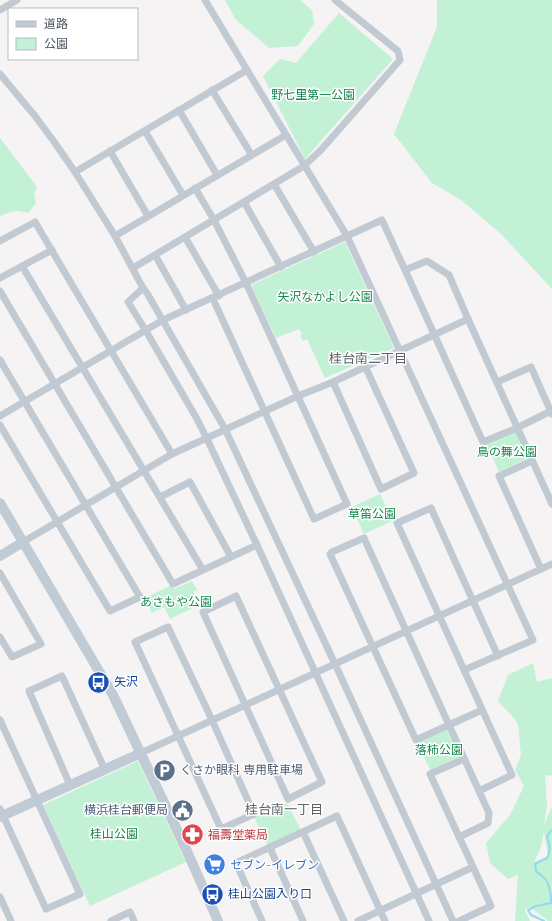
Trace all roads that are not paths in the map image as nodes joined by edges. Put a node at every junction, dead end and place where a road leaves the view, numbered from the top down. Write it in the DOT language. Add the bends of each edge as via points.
graph roads {
  1 [pos="17,0"];
  2 [pos="205,0"];
  3 [pos="335,0"];
  4 [pos="0,10"];
  5 [pos="247,70"];
  6 [pos="1,76"];
  7 [pos="212,90"];
  8 [pos="179,110"];
  9 [pos="145,131"];
  10 [pos="286,134"];
  11 [pos="110,151"];
  12 [pos="251,154"];
  13 [pos="304,166"];
  14 [pos="75,172"];
  15 [pos="217,175"];
  16 [pos="274,184"];
  17 [pos="195,188"];
  18 [pos="183,195"];
  19 [pos="244,202"];
  20 [pos="148,216"];
  21 [pos="214,220"];
  22 [pos="115,236"];
  23 [pos="347,236"];
  24 [pos="185,237"];
  25 [pos="0,241"];
  26 [pos="52,250"];
  27 [pos="314,252"];
  28 [pos="155,255"];
  29 [pos="22,266"];
  30 [pos="281,267"];
  31 [pos="133,268"];
  32 [pos="405,270"];
  33 [pos="0,278"];
  34 [pos="246,283"];
  35 [pos="143,288"];
  36 [pos="0,291"];
  37 [pos="216,297"];
  38 [pos="186,310"];
  39 [pos="468,319"];
  40 [pos="163,320"];
  41 [pos="146,331"];
  42 [pos="434,334"];
  43 [pos="111,350"];
  44 [pos="400,350"];
  45 [pos="0,360"];
  46 [pos="365,366"];
  47 [pos="82,367"];
  48 [pos="332,382"];
  49 [pos="497,382"];
  50 [pos="55,384"];
  51 [pos="298,396"];
  52 [pos="25,402"];
  53 [pos="265,412"];
  54 [pos="551,413"];
  55 [pos="0,416"];
  56 [pos="0,425"];
  57 [pos="517,428"];
  58 [pos="225,429"];
  59 [pos="206,438"];
  60 [pos="172,454"];
  61 [pos="532,461"];
  62 [pos="144,471"];
  63 [pos="116,487"];
  64 [pos="160,497"];
  65 [pos="0,503"];
  66 [pos="552,504"];
  67 [pos="86,505"];
  68 [pos="57,522"];
  69 [pos="23,542"];
  70 [pos="257,545"];
  71 [pos="0,556"];
  72 [pos="231,557"];
  73 [pos="552,564"];
  74 [pos="541,569"];
  75 [pos="203,570"];
  76 [pos="0,573"];
  77 [pos="508,585"];
  78 [pos="473,601"];
  79 [pos="439,616"];
  80 [pos="406,632"];
  81 [pos="0,637"];
  82 [pos="372,647"];
  83 [pos="498,656"];
  84 [pos="335,664"];
  85 [pos="464,670"];
  86 [pos="316,673"];
  87 [pos="279,690"];
  88 [pos="245,705"];
  89 [pos="482,710"];
  90 [pos="0,720"];
  91 [pos="212,720"];
  92 [pos="448,725"];
  93 [pos="178,736"];
  94 [pos="141,753"];
  95 [pos="464,759"];
  96 [pos="105,770"];
  97 [pos="70,785"];
  98 [pos="479,791"];
  99 [pos="37,800"];
  100 [pos="1,814"];
  101 [pos="303,832"];
  102 [pos="459,836"];
  103 [pos="270,848"];
  104 [pos="473,867"];
  105 [pos="436,885"];
  106 [pos="416,894"];
  107 [pos="0,897"];
  108 [pos="380,910"];
  109 [pos="11,921"];
  110 [pos="111,921"];
  111 [pos="134,921"];
  112 [pos="218,921"];
  113 [pos="262,921"];
  114 [pos="303,921"];
  115 [pos="344,921"];
  116 [pos="358,921"];
  117 [pos="385,921"];
  118 [pos="429,921"];
  119 [pos="453,921"];
  120 [pos="459,921"];
  1 -- 4 [label="street"];
  2 -- 5 [label="street"];
  3 -- 13 [label="street" via="398,51 400,60"];
  5 -- 7 [label="street"];
  5 -- 10 [label="street"];
  6 -- 14 [label="street" via="39,122"];
  7 -- 8 [label="street"];
  7 -- 12 [label="street"];
  8 -- 9 [label="street"];
  8 -- 15 [label="street"];
  9 -- 11 [label="street"];
  9 -- 18 [label="street"];
  10 -- 12 [label="street"];
  10 -- 13 [label="street"];
  11 -- 14 [label="street"];
  11 -- 20 [label="street"];
  12 -- 15 [label="street"];
  13 -- 16 [label="street"];
  13 -- 23 [label="street"];
  14 -- 22 [label="street"];
  15 -- 17 [label="street"];
  16 -- 19 [label="street"];
  16 -- 27 [label="street"];
  17 -- 18 [label="street"];
  17 -- 21 [label="street"];
  18 -- 20 [label="street"];
  19 -- 21 [label="street"];
  19 -- 30 [label="street"];
  20 -- 22 [label="street"];
  21 -- 24 [label="street"];
  21 -- 34 [label="street"];
  22 -- 31 [label="street"];
  23 -- 27 [label="street"];
  23 -- 32 [label="street" via="382,220"];
  23 -- 44 [label="street"];
  24 -- 28 [label="street"];
  24 -- 37 [label="street"];
  25 -- 26 [label="street" via="35,222"];
  26 -- 29 [label="street"];
  26 -- 43 [label="street"];
  27 -- 30 [label="street"];
  28 -- 31 [label="street"];
  28 -- 38 [label="street"];
  29 -- 33 [label="street"];
  29 -- 47 [label="street"];
  30 -- 34 [label="street"];
  31 -- 35 [label="street"];
  32 -- 39 [label="street" via="427,261 449,275"];
  32 -- 42 [label="street"];
  34 -- 37 [label="street"];
  34 -- 51 [label="street"];
  35 -- 40 [label="street"];
  35 -- 41 [label="street" via="128,302"];
  36 -- 50 [label="street"];
  37 -- 38 [label="street"];
  37 -- 53 [label="street"];
  38 -- 40 [label="street"];
  39 -- 42 [label="street"];
  39 -- 49 [label="street"];
  40 -- 41 [label="street"];
  40 -- 58 [label="street"];
  41 -- 43 [label="street"];
  41 -- 59 [label="street"];
  42 -- 44 [label="street"];
  42 -- 57 [label="street" via="483,442"];
  43 -- 47 [label="street"];
  43 -- 60 [label="street"];
  44 -- 46 [label="street"];
  44 -- 77 [label="street"];
  45 -- 52 [label="street"];
  46 -- 48 [label="street"];
  46 -- 48 [label="street" via="414,473 381,489"];
  47 -- 50 [label="street"];
  47 -- 62 [label="street"];
  48 -- 51 [label="street"];
  49 -- 54 [label="street" via="531,367"];
  49 -- 57 [label="street"];
  50 -- 52 [label="street"];
  50 -- 63 [label="street"];
  51 -- 53 [label="street"];
  51 -- 53 [label="street" via="347,504 314,519"];
  52 -- 55 [label="street"];
  52 -- 67 [label="street"];
  53 -- 58 [label="street"];
  54 -- 57 [label="street"];
  56 -- 68 [label="street"];
  57 -- 61 [label="street"];
  58 -- 59 [label="street"];
  58 -- 84 [label="street"];
  59 -- 60 [label="street"];
  59 -- 70 [label="street"];
  60 -- 62 [label="street"];
  61 -- 66 [label="street"];
  61 -- 74 [label="street" via="499,476"];
  62 -- 63 [label="street"];
  62 -- 64 [label="street"];
  63 -- 67 [label="street"];
  63 -- 75 [label="street" via="173,584"];
  64 -- 72 [label="street" via="190,482"];
  64 -- 75 [label="street"];
  65 -- 69 [label="street"];
  67 -- 68 [label="street"];
  67 -- 68 [label="street" via="140,597 110,611"];
  68 -- 69 [label="street"];
  69 -- 71 [label="street"];
  69 -- 94 [label="street" via="113,695"];
  70 -- 72 [label="street"];
  70 -- 86 [label="street"];
  72 -- 75 [label="street"];
  73 -- 74 [label="street"];
  74 -- 77 [label="street"];
  76 -- 81 [label="street" via="41,644 12,657"];
  77 -- 78 [label="street"];
  77 -- 83 [label="street" via="533,640"];
  78 -- 79 [label="street"];
  78 -- 79 [label="street" via="431,508 397,523"];
  78 -- 83 [label="street"];
  79 -- 80 [label="street"];
  79 -- 85 [label="street"];
  80 -- 82 [label="street"];
  80 -- 82 [label="street" via="364,538 332,552 330,554"];
  80 -- 92 [label="street"];
  82 -- 84 [label="street"];
  82 -- 92 [label="street" via="416,740"];
  83 -- 85 [label="street"];
  84 -- 86 [label="street"];
  84 -- 105 [label="street"];
  85 -- 89 [label="street"];
  86 -- 87 [label="street"];
  86 -- 106 [label="street"];
  87 -- 88 [label="street"];
  87 -- 88 [label="street" via="236,596 203,612"];
  87 -- 88 [label="street" via="322,782 288,799"];
  88 -- 91 [label="street"];
  89 -- 92 [label="street"];
  89 -- 98 [label="street" via="512,775"];
  90 -- 99 [label="street"];
  91 -- 93 [label="street"];
  91 -- 93 [label="street" via="254,814 252,816 221,829"];
  91 -- 93 [label="street" via="168,627 135,642"];
  92 -- 95 [label="street"];
  93 -- 94 [label="street"];
  94 -- 96 [label="street"];
  94 -- 112 [label="street"];
  95 -- 98 [label="street"];
  95 -- 102 [label="street" via="430,774"];
  96 -- 97 [label="street"];
  96 -- 97 [label="street" via="62,676 29,691"];
  97 -- 99 [label="street"];
  98 -- 102 [label="street" via="489,813 488,823"];
  99 -- 100 [label="street"];
  99 -- 100 [label="street" via="80,894 46,909"];
  101 -- 103 [label="street"];
  101 -- 108 [label="street" via="337,816"];
  101 -- 115 [label="street"];
  102 -- 104 [label="street"];
  103 -- 113 [label="street" via="236,863"];
  103 -- 114 [label="street"];
  104 -- 105 [label="street"];
  104 -- 120 [label="street" via="491,906"];
  105 -- 106 [label="street"];
  105 -- 119 [label="street"];
  106 -- 108 [label="street"];
  106 -- 118 [label="street"];
  107 -- 109 [label="street"];
  108 -- 116 [label="street"];
  108 -- 117 [label="street"];
  110 -- 111 [label="street" via="130,912"];
}
